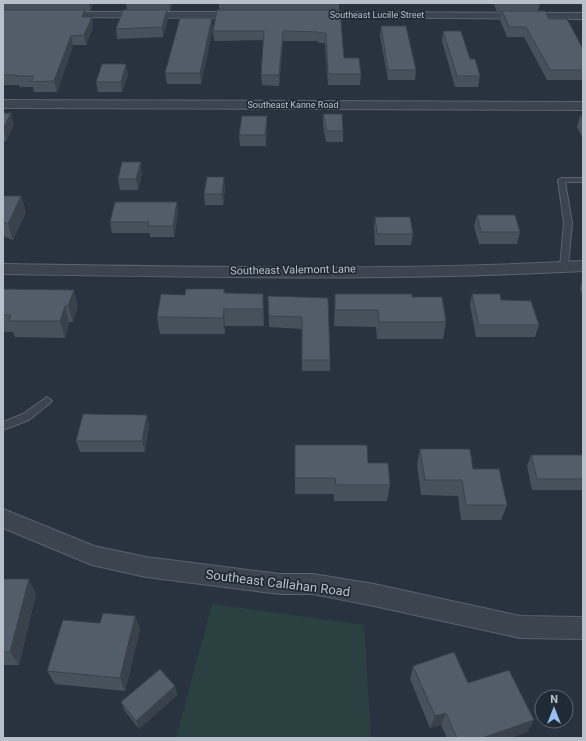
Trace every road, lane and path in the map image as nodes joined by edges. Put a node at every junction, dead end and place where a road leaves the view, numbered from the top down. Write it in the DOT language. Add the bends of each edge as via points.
graph roads {
  1 [pos="442,3"];
  2 [pos="50,15"];
  3 [pos="249,15"];
  4 [pos="304,15"];
  5 [pos="447,15"];
  6 [pos="583,16"];
  7 [pos="3,104"];
  8 [pos="583,106"];
  9 [pos="583,180"];
  10 [pos="583,266"];
  11 [pos="564,267"];
  12 [pos="3,269"];
  13 [pos="47,401"];
  14 [pos="3,426"];
  15 [pos="3,518"];
  16 [pos="583,628"];
  1 -- 5 [label="street"];
  2 -- 3 [label="street"];
  4 -- 5 [label="street, Southeast Lucille Street"];
  5 -- 6 [label="street, Southeast Lucille Street"];
  7 -- 8 [label="street, Southeast Kanne Road"];
  9 -- 11 [label="lane" via="561,180 568,223"];
  10 -- 11 [label="street, Southeast Valemont Lane"];
  11 -- 12 [label="street, Southeast Valemont Lane" via="175,272"];
  13 -- 14 [label="lane" via="26,417"];
  15 -- 16 [label="street, Southeast Callahan Road" via="92,555 146,567 280,584 313,584 520,627"];
}
